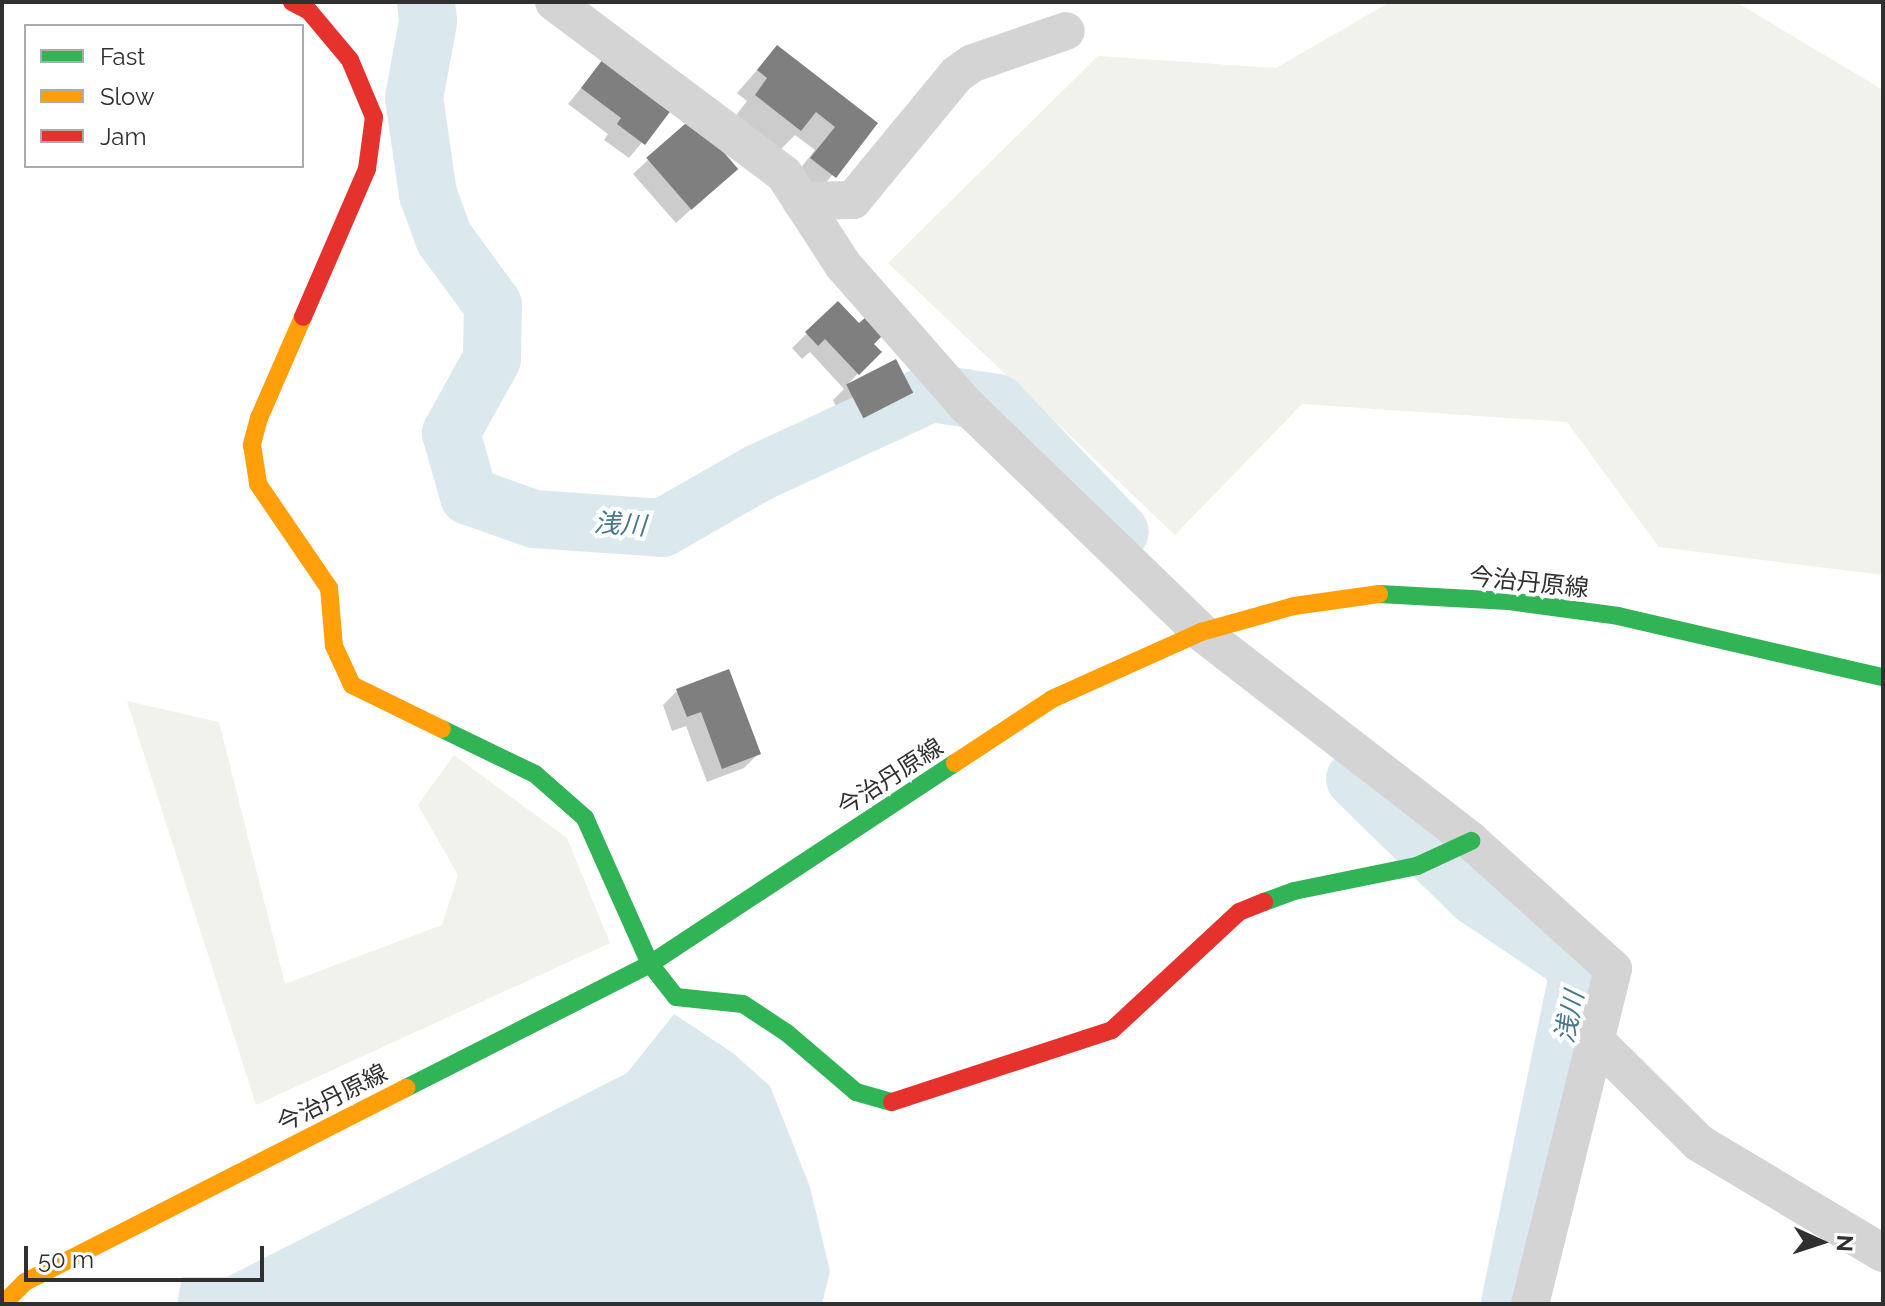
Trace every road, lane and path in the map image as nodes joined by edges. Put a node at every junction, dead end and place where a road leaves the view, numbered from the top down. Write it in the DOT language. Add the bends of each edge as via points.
graph roads {
  1 [pos="292,2"];
  2 [pos="554,2"];
  3 [pos="1066,31"];
  4 [pos="801,201"];
  5 [pos="1201,632"];
  6 [pos="1883,677"];
  7 [pos="1471,841"];
  8 [pos="650,964"];
  9 [pos="1597,1042"];
  10 [pos="1883,1253"];
  11 [pos="10,1267"];
  12 [pos="31,1288"];
  13 [pos="3,1304"];
  14 [pos="1530,1304"];
  1 -- 8 [label="street" via="309,11 350,60 374,117 367,169 259,418 252,445 258,484 329,588 334,646 352,685 535,774 585,818"];
  2 -- 4 [label="street" via="784,174"];
  3 -- 4 [label="street" via="973,63 957,74 853,200"];
  4 -- 5 [label="street" via="843,265 967,406"];
  5 -- 6 [label="street, 今治丹原線" via="1294,606 1375,594 1509,601 1618,616"];
  5 -- 7 [label="street"];
  5 -- 8 [label="street, 今治丹原線" via="1052,699"];
  7 -- 8 [label="street" via="1417,866 1294,891 1239,912 1112,1030 937,1091 886,1103 856,1092 787,1033 743,1004 676,997"];
  7 -- 9 [label="street" via="1613,969"];
  8 -- 12 [label="street, 今治丹原線"];
  9 -- 10 [label="street" via="1699,1143"];
  9 -- 14 [label="street"];
  11 -- 12 [label="street"];
  12 -- 13 [label="street, 今治丹原線"];
}
